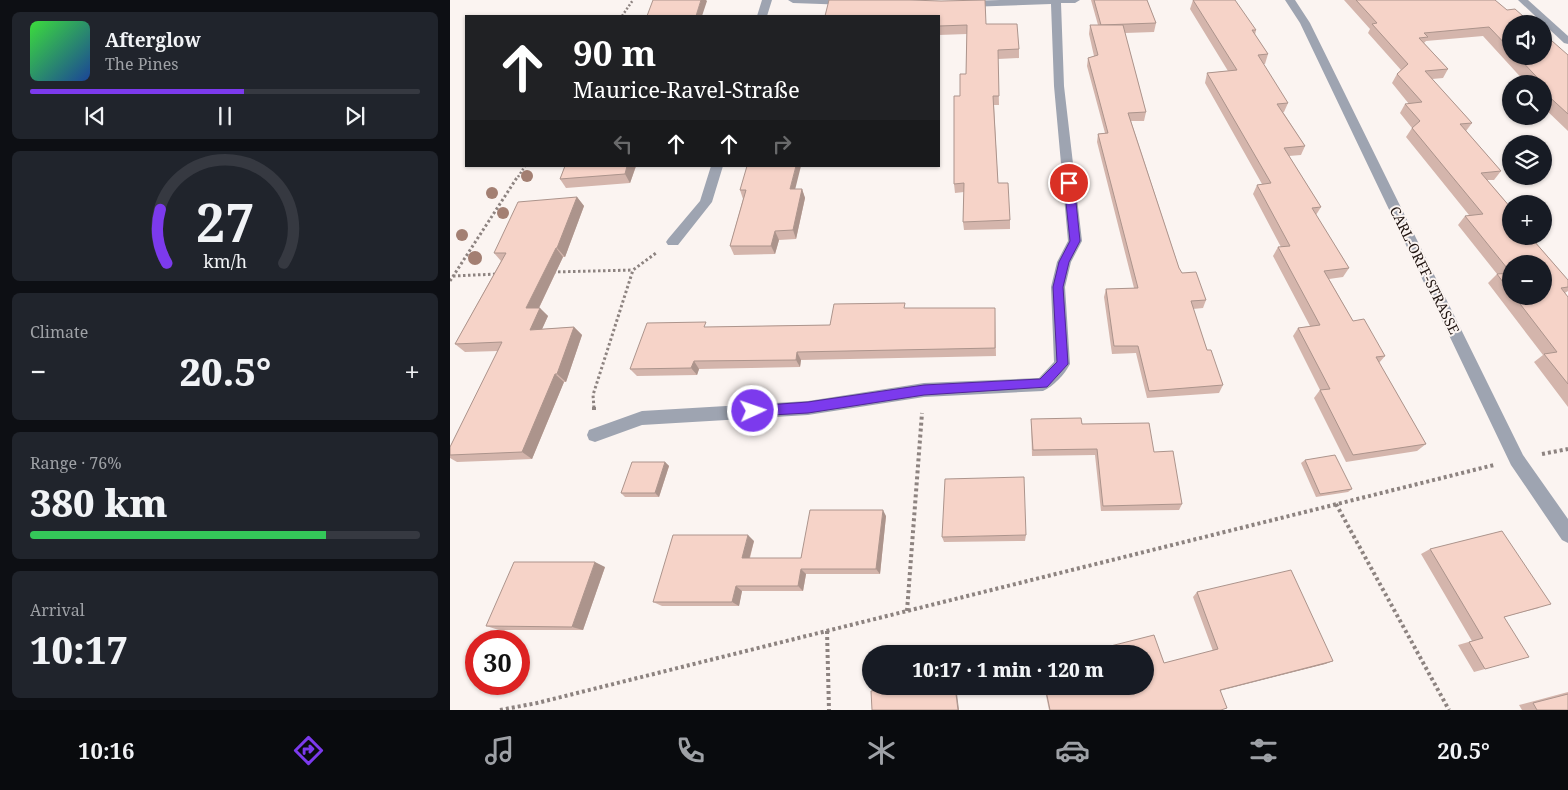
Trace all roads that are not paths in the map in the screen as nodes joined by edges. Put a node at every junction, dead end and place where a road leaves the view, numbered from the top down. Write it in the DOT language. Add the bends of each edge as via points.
graph roads {
  1 [pos="767,0"];
  2 [pos="793,0"];
  3 [pos="1075,0"];
  4 [pos="1290,0"];
  5 [pos="1523,0"];
  6 [pos="863,2"];
  7 [pos="1056,2"];
  8 [pos="961,4"];
  9 [pos="762,15"];
  10 [pos="1568,41"];
  11 [pos="717,167"];
  12 [pos="672,242"];
  13 [pos="595,435"];
  14 [pos="1568,534"];
  1 -- 9 [label="street"];
  2 -- 6 [label="street"];
  3 -- 7 [label="street"];
  4 -- 14 [label="street, CARL-ORFF-STRASSE" via="1305,23 1517,460"];
  5 -- 10 [label="street"];
  7 -- 8 [label="street"];
  7 -- 13 [label="street" via="1058,86 1075,241 1064,262 1058,287 1062,364 1043,384 924,390 808,408 642,418"];
  11 -- 12 [label="street" via="706,202"];
}
